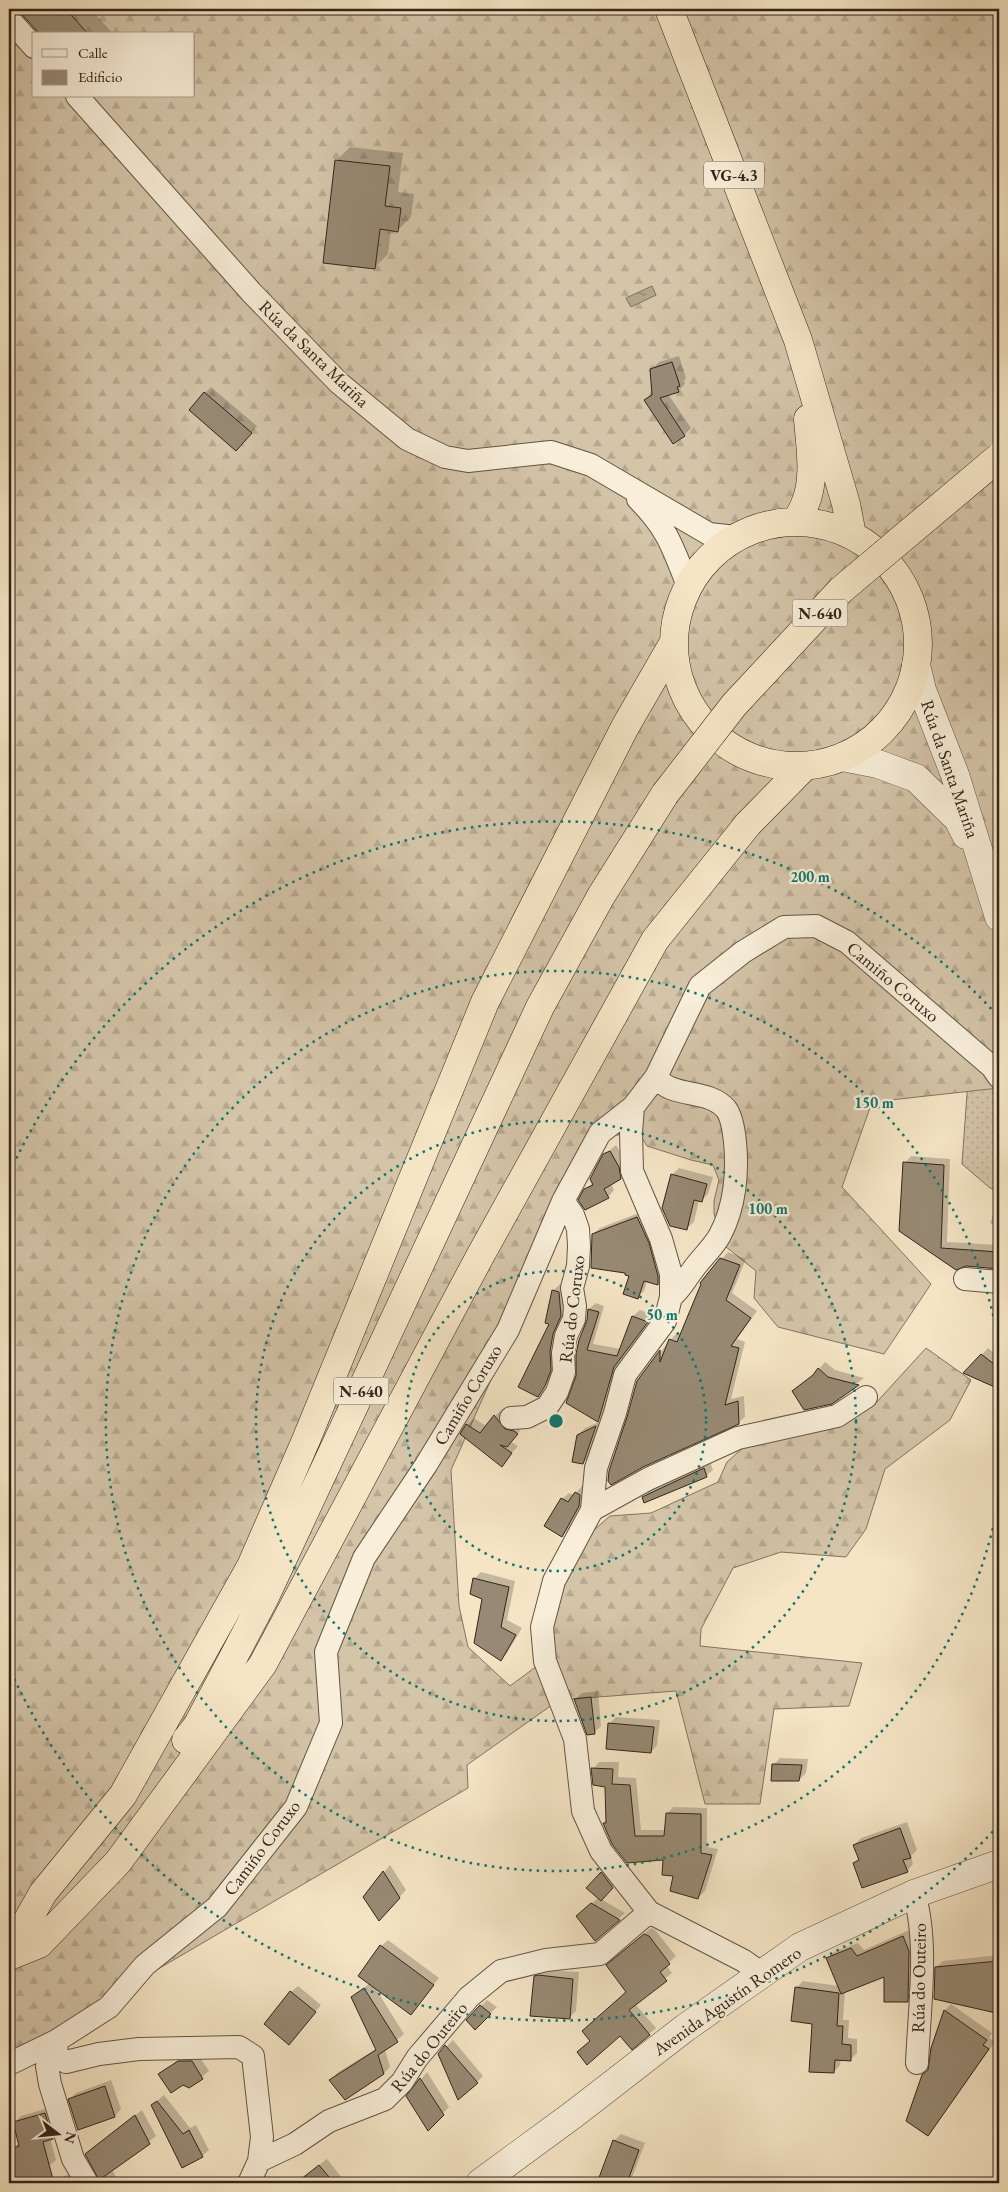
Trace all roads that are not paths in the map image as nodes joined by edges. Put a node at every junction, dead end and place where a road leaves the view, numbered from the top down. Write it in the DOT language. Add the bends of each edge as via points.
graph roads {
  1 [pos="669,9"];
  2 [pos="9,19"];
  3 [pos="32,45"];
  4 [pos="79,98"];
  5 [pos="798,340"];
  6 [pos="999,457"];
  7 [pos="619,481"];
  8 [pos="796,521"];
  9 [pos="852,535"];
  10 [pos="736,537"];
  11 [pos="688,586"];
  12 [pos="674,642"];
  13 [pos="916,664"];
  14 [pos="842,757"];
  15 [pos="805,766"];
  16 [pos="985,874"];
  17 [pos="999,917"];
  18 [pos="656,1077"];
  19 [pos="999,1077"];
  20 [pos="634,1107"];
  21 [pos="563,1201"];
  22 [pos="965,1279"];
  23 [pos="999,1282"];
  24 [pos="672,1297"];
  25 [pos="866,1397"];
  26 [pos="511,1418"];
  27 [pos="592,1510"];
  28 [pos="999,1864"];
  29 [pos="914,1894"];
  30 [pos="649,1912"];
  31 [pos="9,1955"];
  32 [pos="761,1973"];
  33 [pos="56,2049"];
  34 [pos="917,2063"];
  35 [pos="9,2064"];
  36 [pos="259,2161"];
  37 [pos="88,2183"];
  38 [pos="249,2183"];
  39 [pos="480,2183"];
  1 -- 5 [label="highway, VG-4.3"];
  2 -- 3 [label="street"];
  4 -- 7 [label="street, Rúa da Santa Mariña" via="251,292 339,383 407,440 445,457 468,461 551,452 591,464"];
  5 -- 8 [label="highway, VG-4.3" via="811,463 806,504"];
  5 -- 9 [label="highway, VG-4.3"];
  6 -- 31 [label="highway, N-640, bridge" via="842,590 734,706 665,794 601,896 540,1007 264,1599 197,1726 114,1839 47,1920"];
  7 -- 10 [label="street, Rúa da Santa Mariña" via="709,534"];
  7 -- 11 [label="street, Rúa da Santa Mariña" via="653,514 671,540"];
  8 -- 9 [label="highway" via="822,524"];
  8 -- 10 [label="highway" via="764,525"];
  9 -- 13 [label="highway" via="867,544 896,574 907,594 917,629"];
  10 -- 11 [label="highway" via="708,559"];
  11 -- 12 [label="highway" via="677,615"];
  12 -- 15 [label="highway" via="676,668 685,696 712,732 748,756 784,765"];
  12 -- 31 [label="highway" via="625,727 485,1002 306,1440 251,1566 123,1795 43,1893"];
  13 -- 14 [label="highway" via="906,696 888,724"];
  13 -- 16 [label="street, Rúa da Santa Mariña"];
  14 -- 15 [label="highway"];
  14 -- 16 [label="street, Rúa da Santa Mariña" via="878,764 916,778 958,819"];
  15 -- 31 [label="highway" via="748,824 655,940 479,1258 263,1664 118,1862 39,1944"];
  16 -- 17 [label="street, Rúa da Santa Mariña"];
  18 -- 19 [label="street, Camiño Coruxo" via="700,986 743,952 784,928 816,926 847,942 992,1067"];
  18 -- 20 [label="street, Camiño Coruxo"];
  18 -- 24 [label="street" via="662,1085 714,1100 727,1110 737,1163 734,1189 721,1234"];
  20 -- 21 [label="street, Camiño Coruxo" via="600,1133"];
  20 -- 24 [label="street" via="632,1171 661,1239 671,1274"];
  21 -- 26 [label="street, Rúa do Coruxo" via="578,1229 579,1246 572,1288 574,1319 566,1336 564,1372 547,1407 527,1417"];
  21 -- 33 [label="street, Camiño Coruxo" via="508,1330 426,1465 364,1558 326,1652 331,1723 296,1807 217,1907 145,1965 109,2007"];
  22 -- 23 [label="street"];
  24 -- 27 [label="street" via="665,1321 625,1375 596,1468"];
  25 -- 27 [label="street" via="837,1416 738,1438 648,1479"];
  27 -- 30 [label="street" via="554,1581 542,1627 545,1660 575,1739 583,1811 601,1851"];
  28 -- 29 [label="street, Avenida Agustín Romero"];
  29 -- 32 [label="street, Avenida Agustín Romero" via="800,1947"];
  29 -- 34 [label="street, Rúa do Outeiro" via="919,1910 921,1967"];
  30 -- 32 [label="street"];
  30 -- 36 [label="street, Rúa do Outeiro" via="600,1954 546,1960 501,1971 469,1997 385,2099 329,2121 295,2144"];
  32 -- 39 [label="street, Avenida Agustín Romero"];
  33 -- 35 [label="street, Camiño Coruxo"];
  33 -- 36 [label="street" via="66,2062 139,2049 239,2047 253,2056 262,2137"];
  33 -- 37 [label="street" via="47,2066 50,2084 73,2159"];
  36 -- 38 [label="street"];
}
